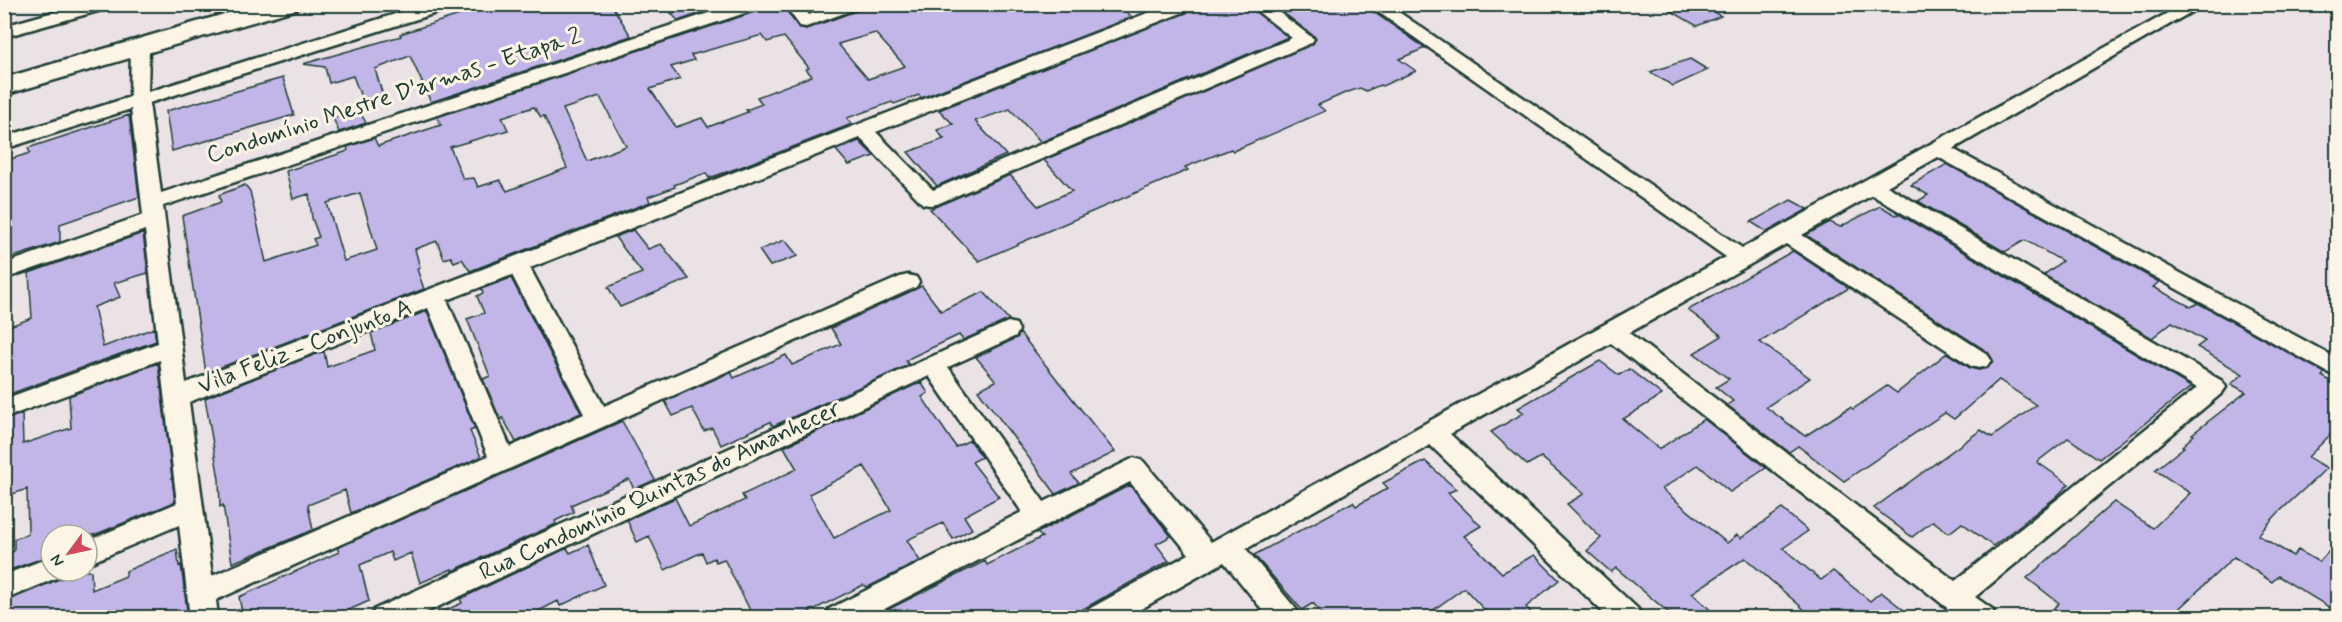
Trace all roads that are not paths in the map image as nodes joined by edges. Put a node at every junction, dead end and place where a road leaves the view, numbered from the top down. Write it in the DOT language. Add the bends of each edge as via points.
graph roads {
  1 [pos="103,4"];
  2 [pos="241,4"];
  3 [pos="288,4"];
  4 [pos="754,4"];
  5 [pos="792,4"];
  6 [pos="852,4"];
  7 [pos="1188,4"];
  8 [pos="1256,4"];
  9 [pos="1375,4"];
  10 [pos="2197,4"];
  11 [pos="434,6"];
  12 [pos="4,32"];
  13 [pos="140,50"];
  14 [pos="4,72"];
  15 [pos="4,87"];
  16 [pos="139,100"];
  17 [pos="863,130"];
  18 [pos="4,142"];
  19 [pos="1938,149"];
  20 [pos="1872,186"];
  21 [pos="153,211"];
  22 [pos="1786,234"];
  23 [pos="1743,259"];
  24 [pos="517,264"];
  25 [pos="4,272"];
  26 [pos="908,282"];
  27 [pos="435,297"];
  28 [pos="1008,330"];
  29 [pos="1611,331"];
  30 [pos="170,347"];
  31 [pos="1979,360"];
  32 [pos="934,365"];
  33 [pos="2337,370"];
  34 [pos="176,397"];
  35 [pos="4,409"];
  36 [pos="599,419"];
  37 [pos="1432,432"];
  38 [pos="503,461"];
  39 [pos="190,509"];
  40 [pos="1040,517"];
  41 [pos="99,548"];
  42 [pos="1217,551"];
  43 [pos="39,573"];
  44 [pos="4,588"];
  45 [pos="1955,597"];
  46 [pos="203,606"];
  47 [pos="385,618"];
  48 [pos="839,618"];
  49 [pos="1099,618"];
  50 [pos="1286,618"];
  51 [pos="1628,618"];
  52 [pos="1982,618"];
  1 -- 12 [label="street"];
  2 -- 14 [label="main road"];
  3 -- 13 [label="main road"];
  4 -- 21 [label="street, Condomínio Mestre D'armas - Etapa 2"];
  5 -- 6 [label="street" via="806,22"];
  7 -- 17 [label="street, Vila Feliz - Conjunto A"];
  8 -- 17 [label="street" via="1305,39 930,199"];
  9 -- 23 [label="street"];
  10 -- 19 [label="street"];
  11 -- 16 [label="street"];
  13 -- 15 [label="main road"];
  13 -- 16 [label="street"];
  16 -- 18 [label="street"];
  16 -- 21 [label="street"];
  17 -- 24 [label="street, Vila Feliz - Conjunto A"];
  19 -- 20 [label="street"];
  19 -- 33 [label="street"];
  20 -- 22 [label="street"];
  20 -- 45 [label="street" via="2214,387"];
  21 -- 25 [label="street, Condomínio Mestre D'armas - Etapa 2"];
  21 -- 30 [label="street"];
  22 -- 23 [label="street"];
  22 -- 31 [label="street"];
  23 -- 29 [label="street"];
  24 -- 27 [label="street, Vila Feliz - Conjunto A"];
  24 -- 36 [label="street"];
  26 -- 36 [label="street"];
  27 -- 34 [label="street, Vila Feliz - Conjunto A"];
  27 -- 38 [label="street"];
  28 -- 32 [label="street, Rua Condomínio Quintas do Amanhecer"];
  29 -- 37 [label="street"];
  29 -- 45 [label="street"];
  30 -- 34 [label="street"];
  30 -- 35 [label="street"];
  32 -- 40 [label="street"];
  32 -- 47 [label="street, Rua Condomínio Quintas do Amanhecer"];
  34 -- 39 [label="street"];
  36 -- 38 [label="street"];
  37 -- 42 [label="street"];
  37 -- 51 [label="street"];
  38 -- 46 [label="street"];
  39 -- 41 [label="street"];
  39 -- 46 [label="street"];
  40 -- 42 [label="street" via="1134,468"];
  40 -- 48 [label="street"];
  42 -- 49 [label="street"];
  42 -- 50 [label="street"];
  43 -- 44 [label="street"];
  45 -- 52 [label="street"];
}
